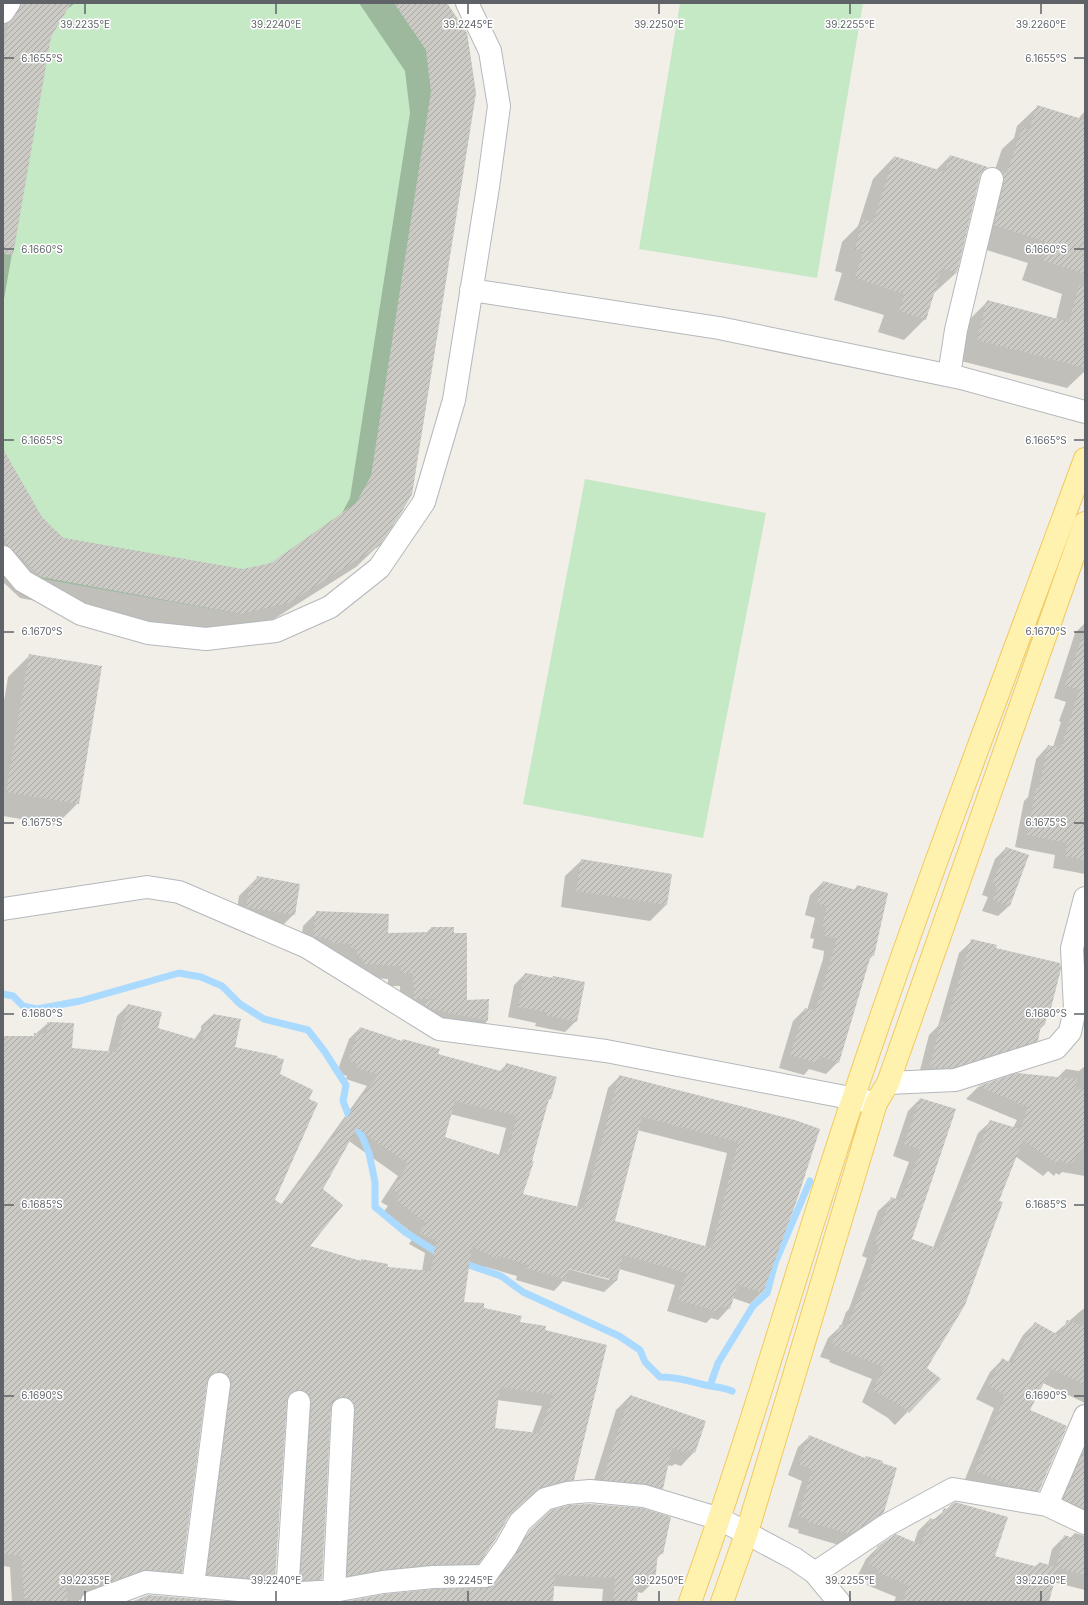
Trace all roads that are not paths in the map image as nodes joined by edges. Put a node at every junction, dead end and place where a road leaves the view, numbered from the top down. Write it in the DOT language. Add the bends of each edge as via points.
graph roads {
  1 [pos="9,3"];
  2 [pos="467,3"];
  3 [pos="3,12"];
  4 [pos="992,179"];
  5 [pos="472,290"];
  6 [pos="949,376"];
  7 [pos="1085,412"];
  8 [pos="1085,459"];
  9 [pos="1085,523"];
  10 [pos="3,557"];
  11 [pos="1085,898"];
  12 [pos="3,909"];
  13 [pos="1080,1013"];
  14 [pos="888,1083"];
  15 [pos="853,1099"];
  16 [pos="876,1103"];
  17 [pos="219,1384"];
  18 [pos="299,1402"];
  19 [pos="343,1409"];
  20 [pos="1085,1416"];
  21 [pos="1047,1505"];
  22 [pos="720,1519"];
  23 [pos="1085,1523"];
  24 [pos="747,1532"];
  25 [pos="815,1573"];
  26 [pos="193,1585"];
  27 [pos="334,1591"];
  28 [pos="287,1594"];
  29 [pos="92,1602"];
  30 [pos="690,1602"];
  31 [pos="722,1602"];
  32 [pos="839,1602"];
  1 -- 3 [label="street"];
  2 -- 5 [label="street" via="490,51 499,106"];
  4 -- 6 [label="street" via="956,330"];
  5 -- 6 [label="street" via="719,328"];
  5 -- 10 [label="street" via="454,400 424,502 379,568 330,607 276,631 206,639 148,633 81,614 23,581"];
  6 -- 7 [label="street"];
  8 -- 15 [label="main road" via="929,883"];
  9 -- 14 [label="main road"];
  11 -- 13 [label="street" via="1072,948"];
  12 -- 15 [label="street" via="147,887 179,892 307,947 439,1029 606,1051"];
  13 -- 14 [label="street" via="1070,1032 1056,1048 955,1080"];
  14 -- 16 [label="main road"];
  15 -- 16 [label="street"];
  15 -- 22 [label="main road"];
  16 -- 24 [label="main road"];
  17 -- 26 [label="street"];
  18 -- 28 [label="street"];
  19 -- 27 [label="street"];
  20 -- 21 [label="street"];
  21 -- 23 [label="street"];
  21 -- 25 [label="street" via="953,1489 885,1526"];
  22 -- 24 [label="street"];
  22 -- 27 [label="street" via="644,1496 590,1491 567,1493 545,1499 520,1522 485,1576 384,1582"];
  22 -- 30 [label="main road"];
  24 -- 25 [label="street" via="795,1558"];
  24 -- 31 [label="main road"];
  25 -- 32 [label="street"];
  26 -- 28 [label="street"];
  26 -- 29 [label="street" via="146,1582"];
  27 -- 28 [label="street"];
}
